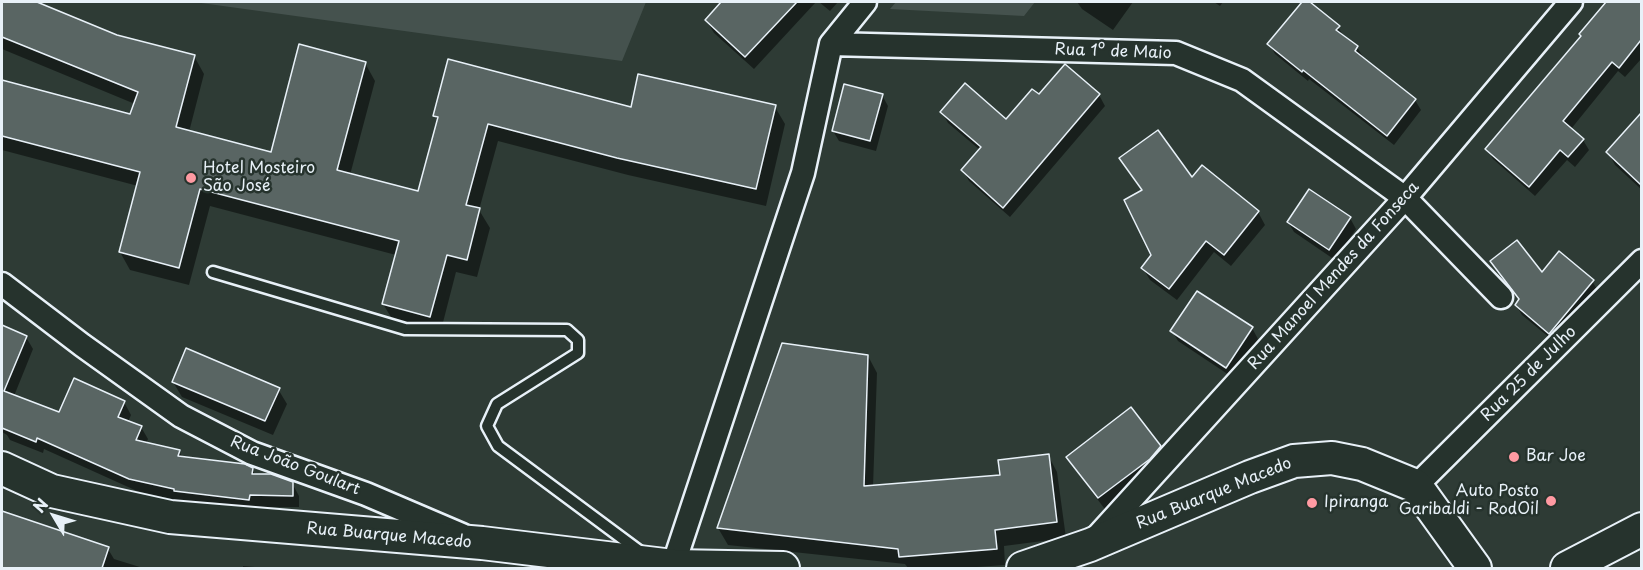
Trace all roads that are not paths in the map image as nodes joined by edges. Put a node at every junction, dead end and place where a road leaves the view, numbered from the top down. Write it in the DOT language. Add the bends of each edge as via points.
graph roads {
  1 [pos="865,2"];
  2 [pos="1571,2"];
  3 [pos="831,44"];
  4 [pos="1405,198"];
  5 [pos="1641,261"];
  6 [pos="213,272"];
  7 [pos="2,284"];
  8 [pos="1501,297"];
  9 [pos="2,468"];
  10 [pos="1416,486"];
  11 [pos="1641,529"];
  12 [pos="482,543"];
  13 [pos="1090,545"];
  14 [pos="665,564"];
  15 [pos="783,568"];
  16 [pos="1023,568"];
  17 [pos="1474,568"];
  18 [pos="1567,568"];
  1 -- 3 [label="street"];
  2 -- 4 [label="street, Rua Manoel Mendes da Fonseca"];
  3 -- 4 [label="street, Rua 1º de Maio" via="1176,53 1242,80"];
  3 -- 14 [label="street" via="803,173"];
  4 -- 8 [label="street, Rua 1º de Maio"];
  4 -- 13 [label="street, Rua Manoel Mendes da Fonseca"];
  5 -- 10 [label="street, Rua 25 de Julho"];
  6 -- 14 [label="lane" via="405,328 567,330 578,340 578,353 498,404 487,426 498,446"];
  7 -- 12 [label="street, Rua João Goulart" via="181,416 252,453 366,494"];
  9 -- 12 [label="main road, Rua Buarque Macedo" via="52,491 170,517"];
  10 -- 13 [label="main road, Rua Buarque Macedo" via="1362,464 1332,458 1294,461"];
  10 -- 17 [label="main road"];
  11 -- 18 [label="main road"];
  12 -- 14 [label="main road, Rua Buarque Macedo"];
  13 -- 16 [label="main road, Rua Buarque Macedo"];
  14 -- 15 [label="main road, Rua Buarque Macedo"];
}
